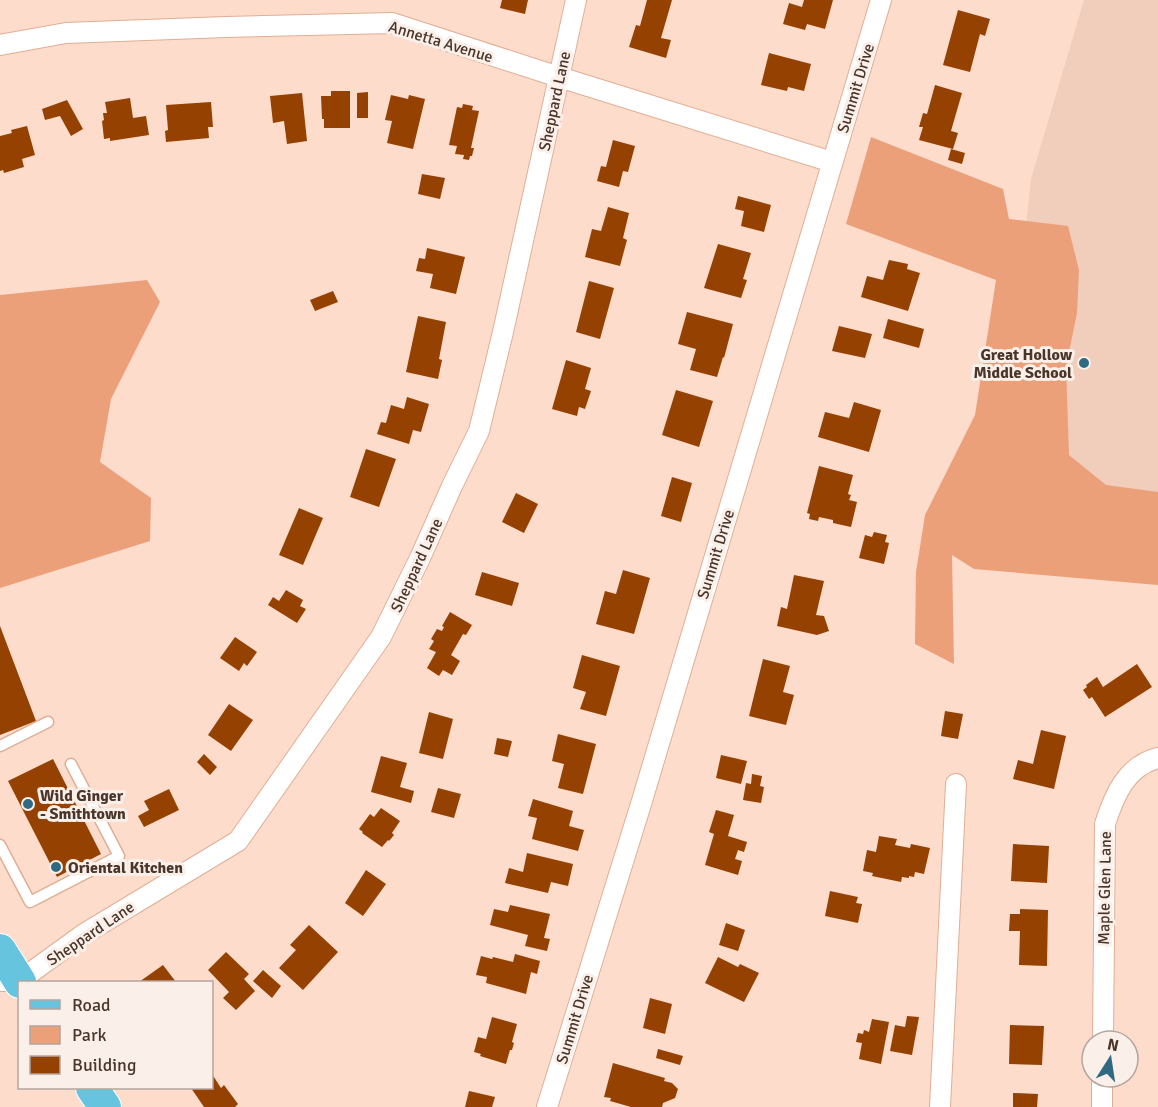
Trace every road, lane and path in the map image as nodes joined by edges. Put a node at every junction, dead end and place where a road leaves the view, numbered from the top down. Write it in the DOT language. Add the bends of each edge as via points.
graph roads {
  1 [pos="576,0"];
  2 [pos="882,0"];
  3 [pos="0,45"];
  4 [pos="559,77"];
  5 [pos="832,162"];
  6 [pos="48,722"];
  7 [pos="0,746"];
  8 [pos="1158,758"];
  9 [pos="71,764"];
  10 [pos="956,784"];
  11 [pos="0,845"];
  12 [pos="0,950"];
  13 [pos="13,982"];
  14 [pos="1102,1029"];
  15 [pos="93,1089"];
  16 [pos="1102,1089"];
  17 [pos="105,1107"];
  18 [pos="547,1107"];
  19 [pos="940,1107"];
  20 [pos="1102,1107"];
  1 -- 4 [label="street, Sheppard Lane"];
  2 -- 5 [label="street, Summit Drive"];
  3 -- 4 [label="street, Annetta Avenue" via="66,33 392,23"];
  4 -- 5 [label="street, Annetta Avenue"];
  4 -- 13 [label="street, Sheppard Lane" via="479,431 381,637 238,841"];
  5 -- 18 [label="street, Summit Drive"];
  6 -- 7 [label="lane"];
  8 -- 14 [label="street, Maple Glen Lane" via="1129,774 1112,802 1105,825"];
  9 -- 11 [label="lane" via="119,856 30,902"];
  10 -- 19 [label="street"];
  12 -- 13 [label="main road"];
  15 -- 17 [label="main road"];
  16 -- 20 [label="street"];
}
